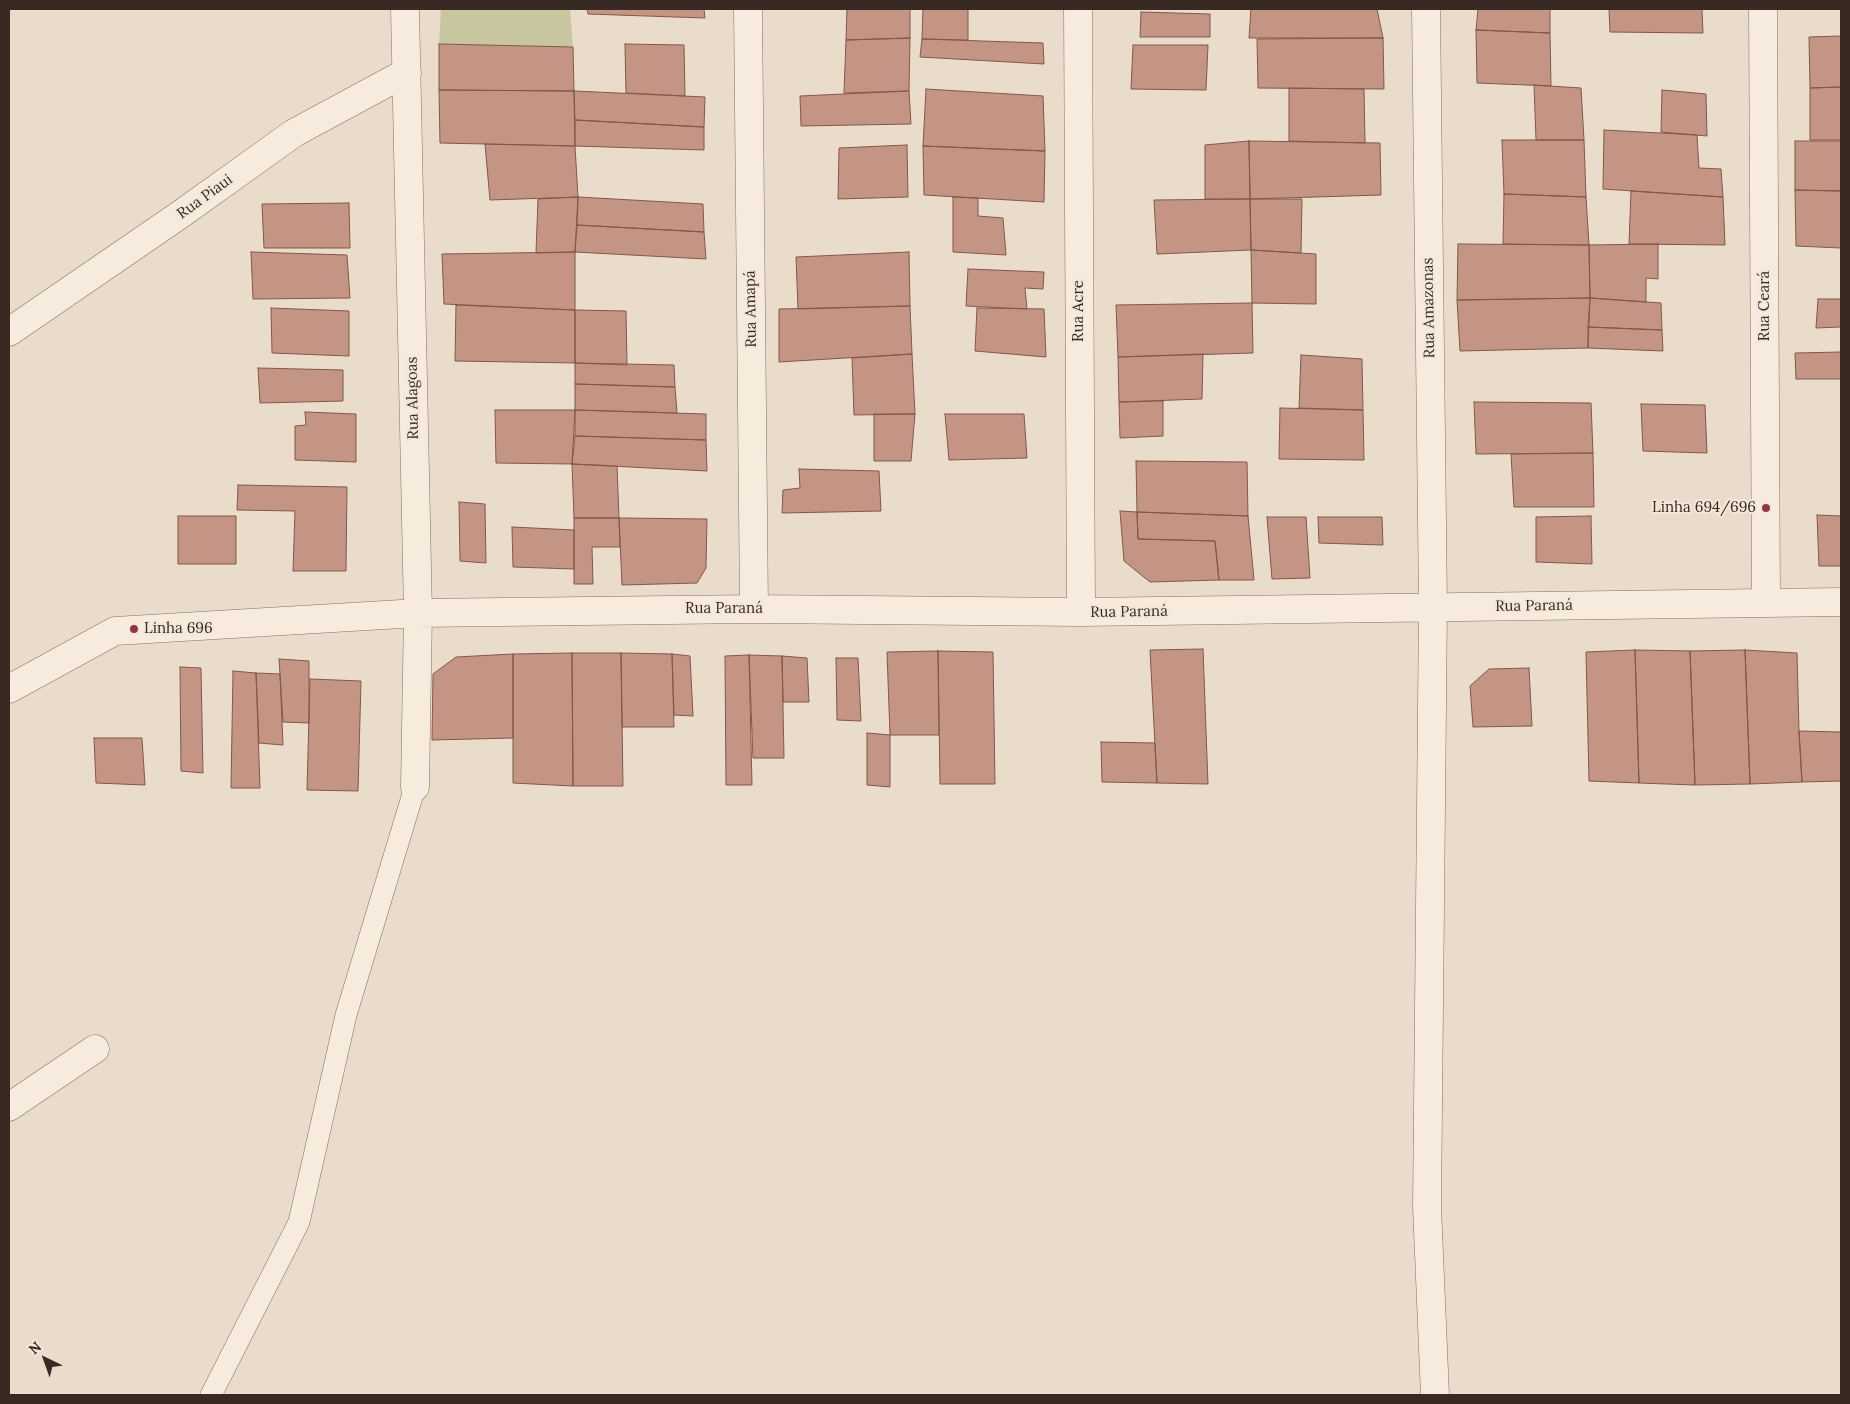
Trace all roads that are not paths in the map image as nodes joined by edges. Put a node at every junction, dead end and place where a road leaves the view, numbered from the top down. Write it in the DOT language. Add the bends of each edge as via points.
graph roads {
  1 [pos="405,9"];
  2 [pos="748,9"];
  3 [pos="1078,9"];
  4 [pos="1426,9"];
  5 [pos="1763,9"];
  6 [pos="407,72"];
  7 [pos="9,332"];
  8 [pos="1766,602"];
  9 [pos="1841,602"];
  10 [pos="1433,607"];
  11 [pos="754,609"];
  12 [pos="1081,612"];
  13 [pos="418,613"];
  14 [pos="9,689"];
  15 [pos="415,787"];
  16 [pos="95,1049"];
  17 [pos="9,1107"];
  18 [pos="211,1395"];
  19 [pos="1435,1395"];
  1 -- 6 [label="street, Rua Alagoas"];
  2 -- 11 [label="street, Rua Amapá"];
  3 -- 12 [label="street, Rua Acre"];
  4 -- 10 [label="street, Rua Amazonas"];
  5 -- 8 [label="street, Rua Ceará"];
  6 -- 7 [label="street, Rua Piaui" via="294,132"];
  6 -- 13 [label="street, Rua Alagoas"];
  8 -- 9 [label="street, Rua Paraná"];
  8 -- 10 [label="street, Rua Paraná"];
  10 -- 12 [label="street, Rua Paraná"];
  10 -- 19 [label="street, Rua Amazonas" via="1427,1207"];
  11 -- 12 [label="street, Rua Paraná"];
  11 -- 13 [label="street, Rua Paraná"];
  13 -- 14 [label="street, Rua Paraná" via="115,631"];
  13 -- 15 [label="street, Rua Alagoas"];
  15 -- 18 [label="lane" via="346,1015 299,1222"];
  16 -- 17 [label="street"];
}
